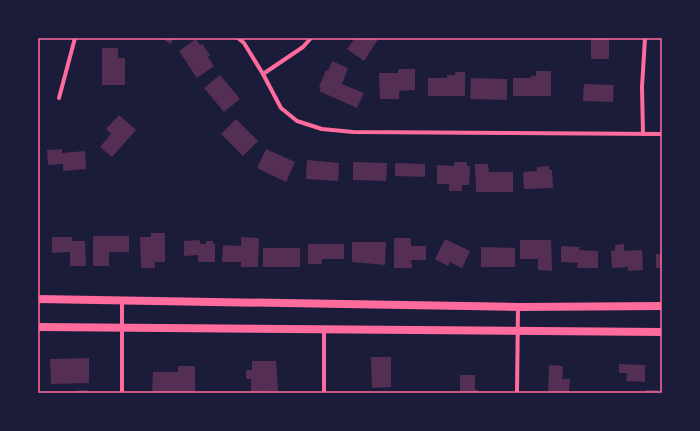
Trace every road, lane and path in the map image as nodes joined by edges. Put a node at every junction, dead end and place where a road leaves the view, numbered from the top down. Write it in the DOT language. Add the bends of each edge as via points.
graph roads {
  1 [pos="75,38"];
  2 [pos="238,38"];
  3 [pos="311,38"];
  4 [pos="645,38"];
  5 [pos="263,74"];
  6 [pos="59,98"];
  7 [pos="643,134"];
  8 [pos="662,134"];
  9 [pos="38,299"];
  10 [pos="122,300"];
  11 [pos="662,306"];
  12 [pos="518,307"];
  13 [pos="38,327"];
  14 [pos="123,328"];
  15 [pos="324,329"];
  16 [pos="518,332"];
  17 [pos="662,332"];
  18 [pos="122,393"];
  19 [pos="324,393"];
  20 [pos="517,393"];
  1 -- 6 [label="street"];
  2 -- 5 [label="street" via="244,43"];
  3 -- 5 [label="street" via="303,48"];
  4 -- 7 [label="street"];
  5 -- 7 [label="street" via="281,108 297,121 322,129 353,132"];
  7 -- 8 [label="street"];
  9 -- 10 [label="main road"];
  10 -- 12 [label="main road"];
  10 -- 14 [label="street"];
  11 -- 12 [label="main road"];
  12 -- 16 [label="street"];
  13 -- 14 [label="main road"];
  14 -- 15 [label="main road"];
  14 -- 18 [label="street"];
  15 -- 16 [label="main road"];
  15 -- 19 [label="street"];
  16 -- 17 [label="main road"];
  16 -- 20 [label="street"];
}
